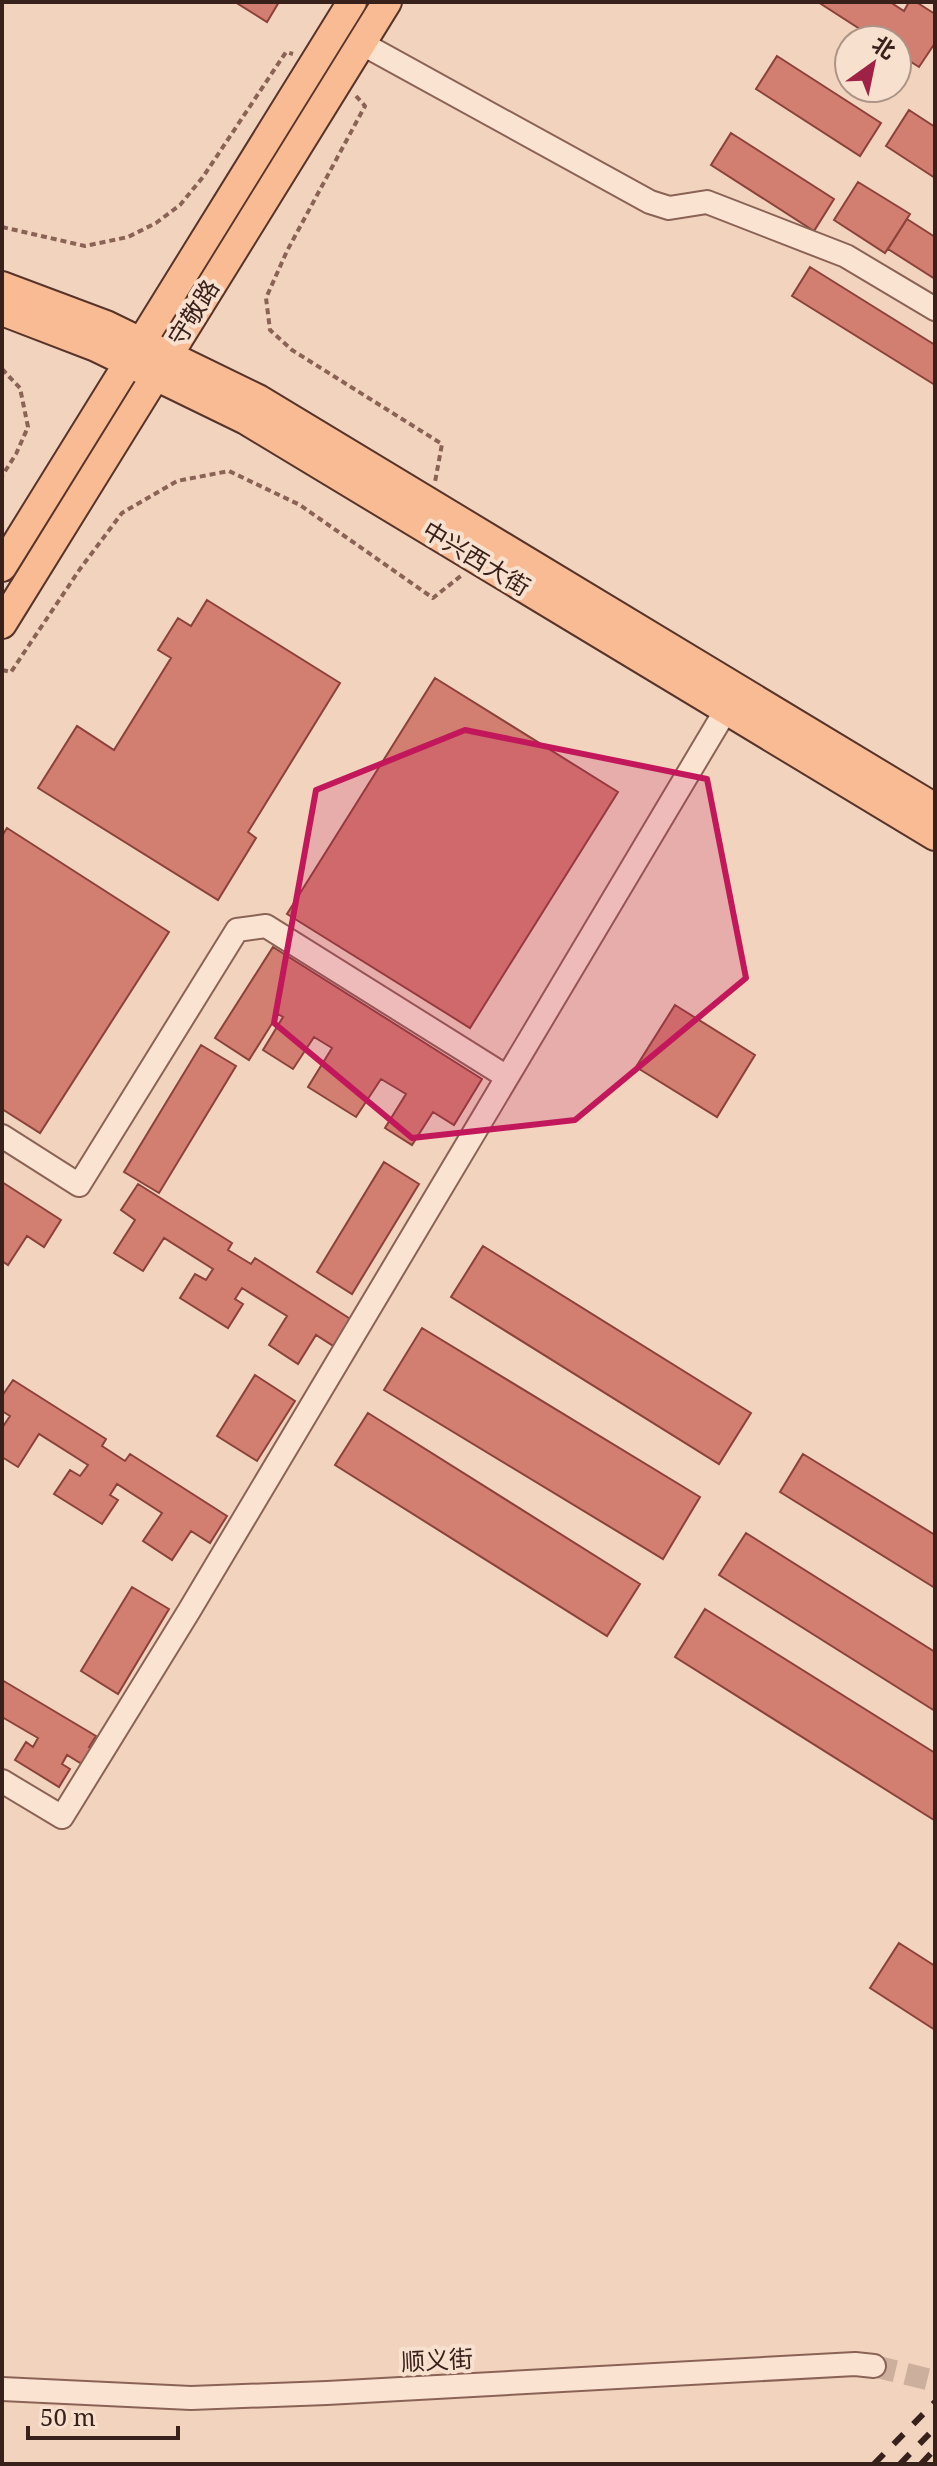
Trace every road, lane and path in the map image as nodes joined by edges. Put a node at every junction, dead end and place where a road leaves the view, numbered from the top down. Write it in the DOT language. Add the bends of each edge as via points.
graph roads {
  1 [pos="352,2"];
  2 [pos="387,2"];
  3 [pos="361,43"];
  4 [pos="315,60"];
  5 [pos="340,77"];
  6 [pos="2,227"];
  7 [pos="2,286"];
  8 [pos="935,309"];
  9 [pos="2,311"];
  10 [pos="134,352"];
  11 [pos="162,365"];
  12 [pos="2,369"];
  13 [pos="2,476"];
  14 [pos="431,504"];
  15 [pos="479,561"];
  16 [pos="2,567"];
  17 [pos="2,624"];
  18 [pos="2,670"];
  19 [pos="726,710"];
  20 [pos="935,808"];
  21 [pos="935,836"];
  22 [pos="507,1077"];
  23 [pos="2,1136"];
  24 [pos="2,1781"];
  25 [pos="874,2366"];
  26 [pos="2,2389"];
  1 -- 4 [label="main road, 守敬路"];
  2 -- 3 [label="main road, 守敬路"];
  3 -- 5 [label="main road, 守敬路"];
  3 -- 8 [label="street" via="650,202 669,208 707,202 846,256"];
  4 -- 6 [label="path" via="286,52 203,177 156,223 128,237 85,246"];
  4 -- 10 [label="main road, 守敬路"];
  5 -- 11 [label="main road, 守敬路"];
  5 -- 14 [label="path" via="365,106 266,298 270,330 292,350 442,444"];
  7 -- 10 [label="main road, 中兴西大街" via="64,308"];
  9 -- 10 [label="main road, 中兴西大街"];
  10 -- 11 [label="main road, 中兴西大街"];
  10 -- 16 [label="main road, 守敬路"];
  11 -- 14 [label="main road, 中兴西大街" via="258,399"];
  11 -- 15 [label="main road, 中兴西大街"];
  11 -- 17 [label="main road, 守敬路"];
  12 -- 13 [label="path" via="20,388 28,427"];
  14 -- 20 [label="main road, 中兴西大街"];
  15 -- 18 [label="path" via="433,598 300,505 229,471 177,481 122,513 11,672"];
  15 -- 19 [label="main road, 中兴西大街"];
  19 -- 21 [label="main road, 中兴西大街"];
  19 -- 22 [label="street"];
  22 -- 23 [label="street" via="266,926 254,927 237,930 79,1185"];
  22 -- 24 [label="street" via="62,1817"];
  25 -- 26 [label="street, 顺义街" via="191,2398"];
}
